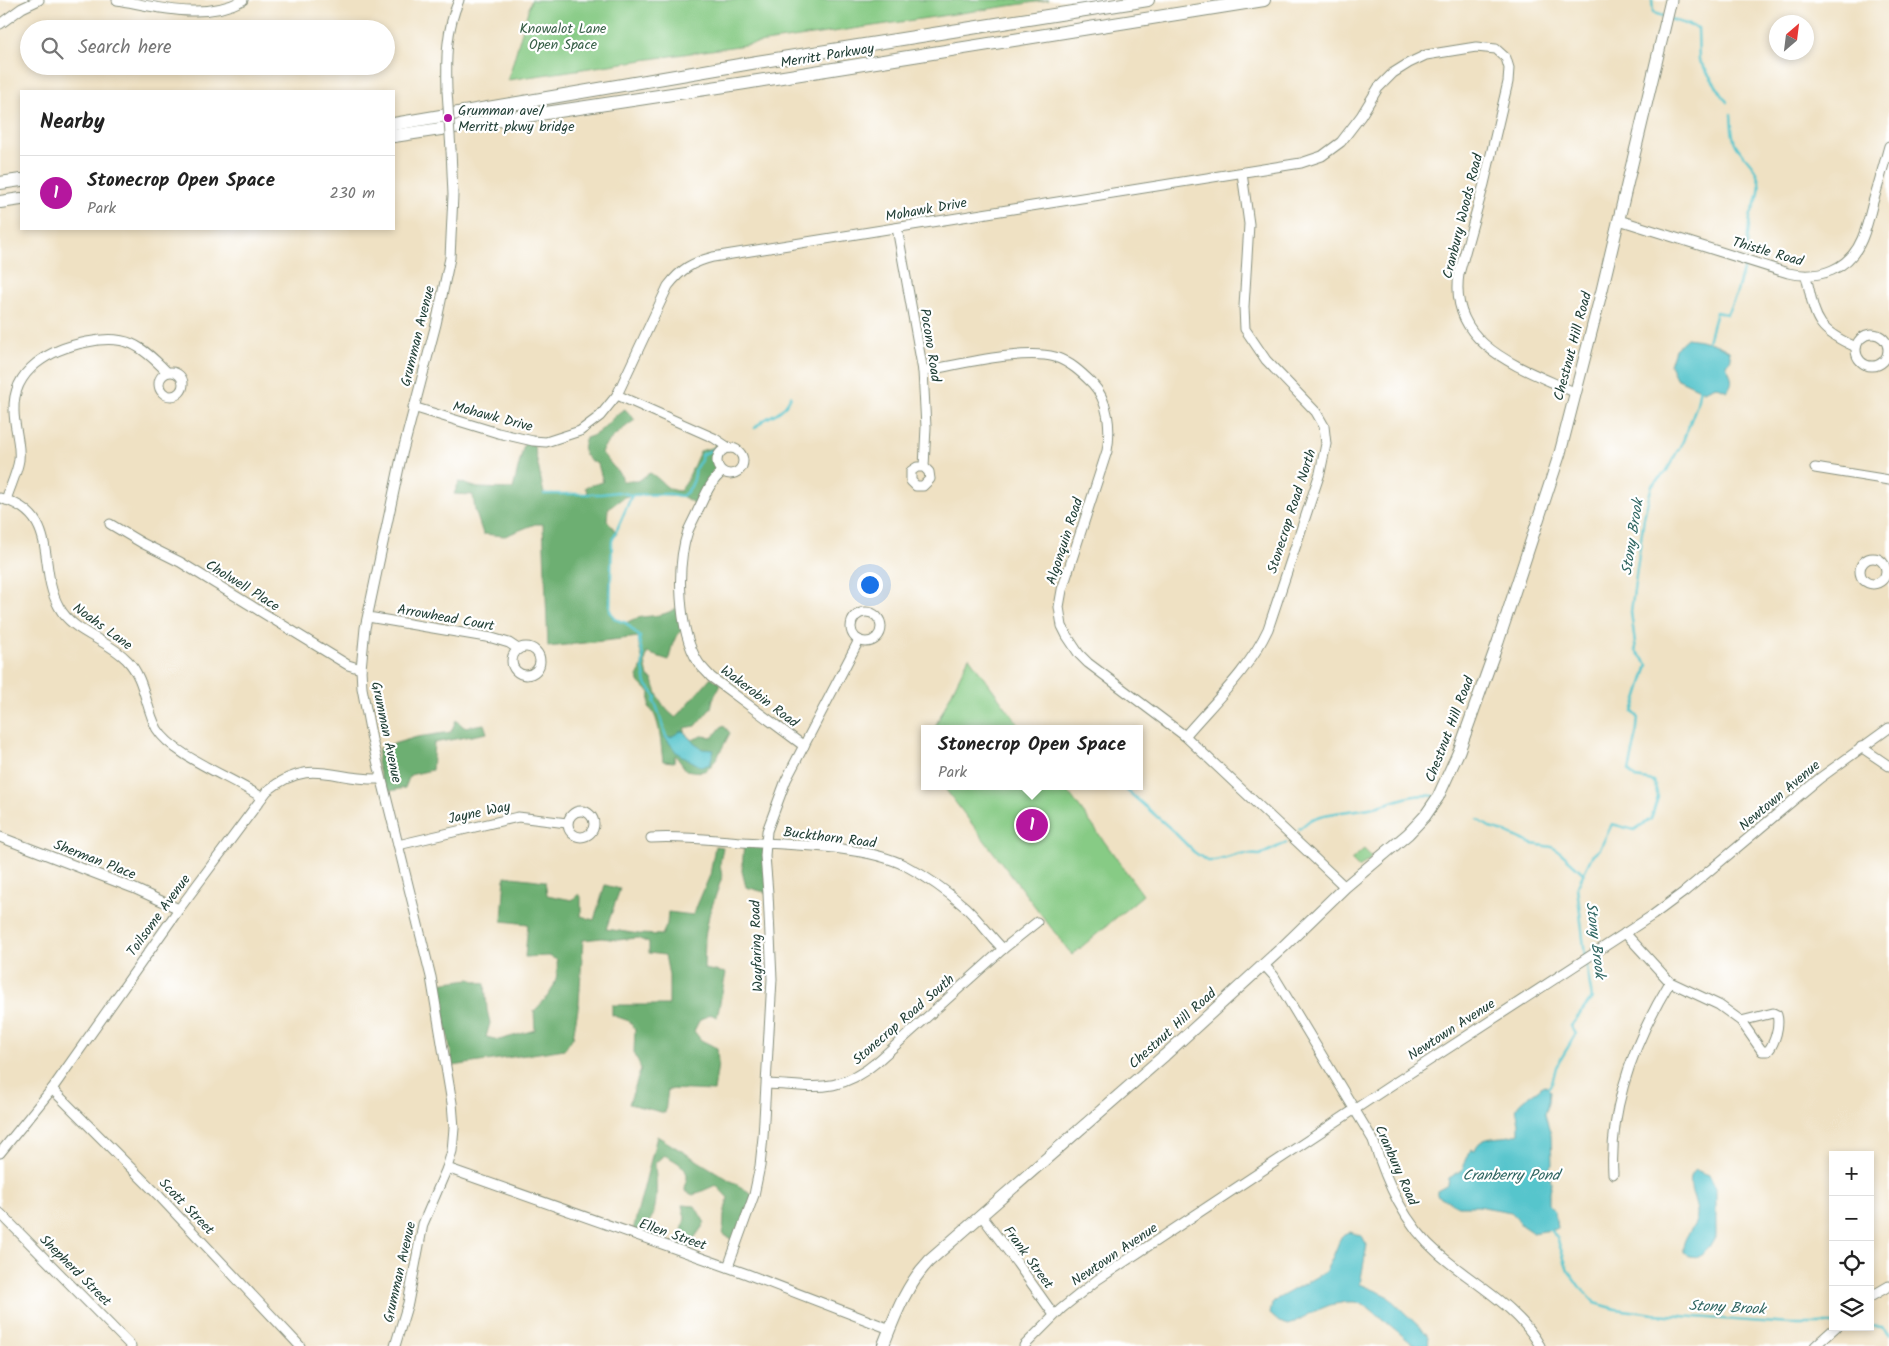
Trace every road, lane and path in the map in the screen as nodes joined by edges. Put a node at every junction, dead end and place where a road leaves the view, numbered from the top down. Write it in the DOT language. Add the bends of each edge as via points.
graph roads {
  1 [pos="39,0"];
  2 [pos="117,0"];
  3 [pos="242,0"];
  4 [pos="459,0"];
  5 [pos="1148,0"];
  6 [pos="1264,0"];
  7 [pos="1670,3"];
  8 [pos="0,24"];
  9 [pos="1496,49"];
  10 [pos="395,124"];
  11 [pos="395,136"];
  12 [pos="1889,146"];
  13 [pos="1242,173"];
  14 [pos="20,180"];
  15 [pos="0,183"];
  16 [pos="20,199"];
  17 [pos="0,202"];
  18 [pos="1619,220"];
  19 [pos="898,228"];
  20 [pos="1806,276"];
  21 [pos="1856,347"];
  22 [pos="923,371"];
  23 [pos="167,372"];
  24 [pos="1576,393"];
  25 [pos="617,395"];
  26 [pos="413,407"];
  27 [pos="729,448"];
  28 [pos="924,467"];
  29 [pos="1815,468"];
  30 [pos="722,472"];
  31 [pos="1889,480"];
  32 [pos="3,499"];
  33 [pos="110,524"];
  34 [pos="368,617"];
  35 [pos="859,640"];
  36 [pos="518,649"];
  37 [pos="361,669"];
  38 [pos="1889,728"];
  39 [pos="1185,736"];
  40 [pos="804,746"];
  41 [pos="1861,747"];
  42 [pos="1889,766"];
  43 [pos="381,779"];
  44 [pos="261,797"];
  45 [pos="567,823"];
  46 [pos="0,837"];
  47 [pos="651,838"];
  48 [pos="765,843"];
  49 [pos="398,845"];
  50 [pos="1345,887"];
  51 [pos="179,909"];
  52 [pos="1037,922"];
  53 [pos="1625,933"];
  54 [pos="1003,949"];
  55 [pos="1264,965"];
  56 [pos="1670,982"];
  57 [pos="1742,1021"];
  58 [pos="767,1084"];
  59 [pos="52,1089"];
  60 [pos="1355,1111"];
  61 [pos="0,1153"];
  62 [pos="447,1168"];
  63 [pos="1613,1174"];
  64 [pos="0,1212"];
  65 [pos="981,1215"];
  66 [pos="728,1267"];
  67 [pos="1889,1286"];
  68 [pos="1874,1295"];
  69 [pos="1054,1316"];
  70 [pos="890,1330"];
  71 [pos="1832,1331"];
  72 [pos="132,1346"];
  73 [pos="300,1346"];
  74 [pos="395,1346"];
  75 [pos="883,1346"];
  76 [pos="1024,1346"];
  77 [pos="1540,1346"];
  78 [pos="1815,1346"];
  1 -- 8 [label="street"];
  2 -- 3 [label="street" via="195,12 224,9"];
  4 -- 26 [label="street, Grumman Avenue, bridge" via="447,44 453,195 450,258"];
  5 -- 10 [label="highway, Merritt Parkway"];
  6 -- 11 [label="highway, Merritt Parkway"];
  7 -- 18 [label="main road, Chestnut Hill Road"];
  9 -- 13 [label="street, Mohawk Drive" via="1476,47 1426,55 1409,63 1378,88 1341,142 1322,156"];
  9 -- 24 [label="street, Cranbury Woods Road" via="1506,58 1508,82 1461,264 1457,285 1459,303 1466,324 1489,349"];
  12 -- 20 [label="street, Thistle Road" via="1858,247 1838,267"];
  13 -- 19 [label="street, Mohawk Drive"];
  13 -- 39 [label="street, Stonecrop Road North" via="1249,224 1245,329 1266,360 1316,412 1324,426 1326,444 1320,473 1261,644 1243,670"];
  14 -- 15 [label="highway"];
  16 -- 17 [label="highway"];
  18 -- 20 [label="street, Thistle Road"];
  18 -- 24 [label="main road, Chestnut Hill Road"];
  19 -- 22 [label="street, Pocono Road"];
  19 -- 25 [label="street, Mohawk Drive" via="713,257 691,264 668,286"];
  20 -- 21 [label="street" via="1817,318 1831,336"];
  22 -- 28 [label="street, Pocono Road"];
  22 -- 39 [label="street, Algonquin Road" via="1042,354 1069,363 1095,387 1105,406 1109,440 1062,590 1059,608 1062,626 1088,663"];
  23 -- 32 [label="street" via="139,346 120,340 90,341 63,347 35,363 15,396 19,460"];
  24 -- 50 [label="main road, Chestnut Hill Road" via="1508,612 1447,779 1430,808 1408,834"];
  25 -- 26 [label="street, Mohawk Drive" via="600,416 580,431 546,442 517,439"];
  25 -- 27 [label="street, Wakerobin Road" via="714,438"];
  26 -- 34 [label="street, Grumman Avenue"];
  27 -- 30 [label="street" via="718,456 717,464"];
  27 -- 30 [label="street, Wakerobin Road" via="740,454 741,466 735,472"];
  29 -- 31 [label="street"];
  30 -- 40 [label="street, Wakerobin Road" via="711,484 688,530 684,549 682,605 691,647 711,677"];
  32 -- 44 [label="street, Noahs Lane" via="32,516 42,532 52,588 66,619 117,650 129,662 137,674 157,728 165,739 182,753"];
  33 -- 37 [label="street, Cholwell Place" via="180,562 348,665"];
  34 -- 36 [label="street, Arrowhead Court" via="492,638"];
  34 -- 37 [label="street, Grumman Avenue"];
  35 -- 40 [label="street, Wayfaring Road"];
  37 -- 43 [label="street, Grumman Avenue"];
  38 -- 41 [label="street, Newtown Avenue"];
  39 -- 50 [label="street, Algonquin Road"];
  40 -- 48 [label="street, Wayfaring Road" via="770,818"];
  41 -- 42 [label="street"];
  41 -- 53 [label="street, Newtown Avenue" via="1684,892"];
  43 -- 44 [label="street, Toilsome Avenue" via="307,771 284,779"];
  43 -- 49 [label="street, Grumman Avenue"];
  44 -- 51 [label="street, Toilsome Avenue"];
  45 -- 49 [label="street, Jayne Way" via="518,817"];
  46 -- 51 [label="street, Sherman Place"];
  47 -- 48 [label="street, Buckthorn Road" via="672,836"];
  48 -- 54 [label="street, Buckthorn Road" via="841,850 894,861 956,899"];
  48 -- 58 [label="street, Wayfaring Road" via="772,961"];
  49 -- 62 [label="street, Grumman Avenue" via="431,978 452,1103 453,1140"];
  50 -- 55 [label="main road, Chestnut Hill Road"];
  51 -- 59 [label="street, Toilsome Avenue"];
  52 -- 54 [label="street, Stonecrop Road South"];
  53 -- 56 [label="street"];
  53 -- 60 [label="street, Newtown Avenue"];
  54 -- 58 [label="street, Stonecrop Road South" via="856,1078 831,1086"];
  55 -- 60 [label="street, Cranbury Road" via="1274,976"];
  55 -- 65 [label="main road, Chestnut Hill Road"];
  56 -- 57 [label="street" via="1719,1005"];
  56 -- 63 [label="street" via="1645,1025 1628,1069 1618,1110"];
  57 -- 57 [label="street" via="1773,1013 1777,1015 1775,1037 1768,1051 1762,1051"];
  58 -- 66 [label="street, Wayfaring Road" via="758,1176"];
  59 -- 61 [label="street, Toilsome Avenue"];
  59 -- 73 [label="street, Scott Street" via="167,1204"];
  60 -- 69 [label="street, Newtown Avenue" via="1097,1280"];
  60 -- 77 [label="street, Cranbury Road" via="1373,1140 1382,1168 1413,1228 1438,1254 1499,1300"];
  62 -- 66 [label="street, Ellen Street"];
  62 -- 74 [label="street, Grumman Avenue" via="423,1224 408,1303"];
  64 -- 72 [label="street, Shepherd Street"];
  65 -- 69 [label="street, Frank Street"];
  65 -- 70 [label="main road, Chestnut Hill Road" via="919,1272 906,1292"];
  66 -- 70 [label="street, Ellen Street"];
  67 -- 68 [label="street"];
  69 -- 76 [label="street, Newtown Avenue"];
  70 -- 75 [label="main road, Chestnut Hill Road"];
  71 -- 78 [label="street"];
}
